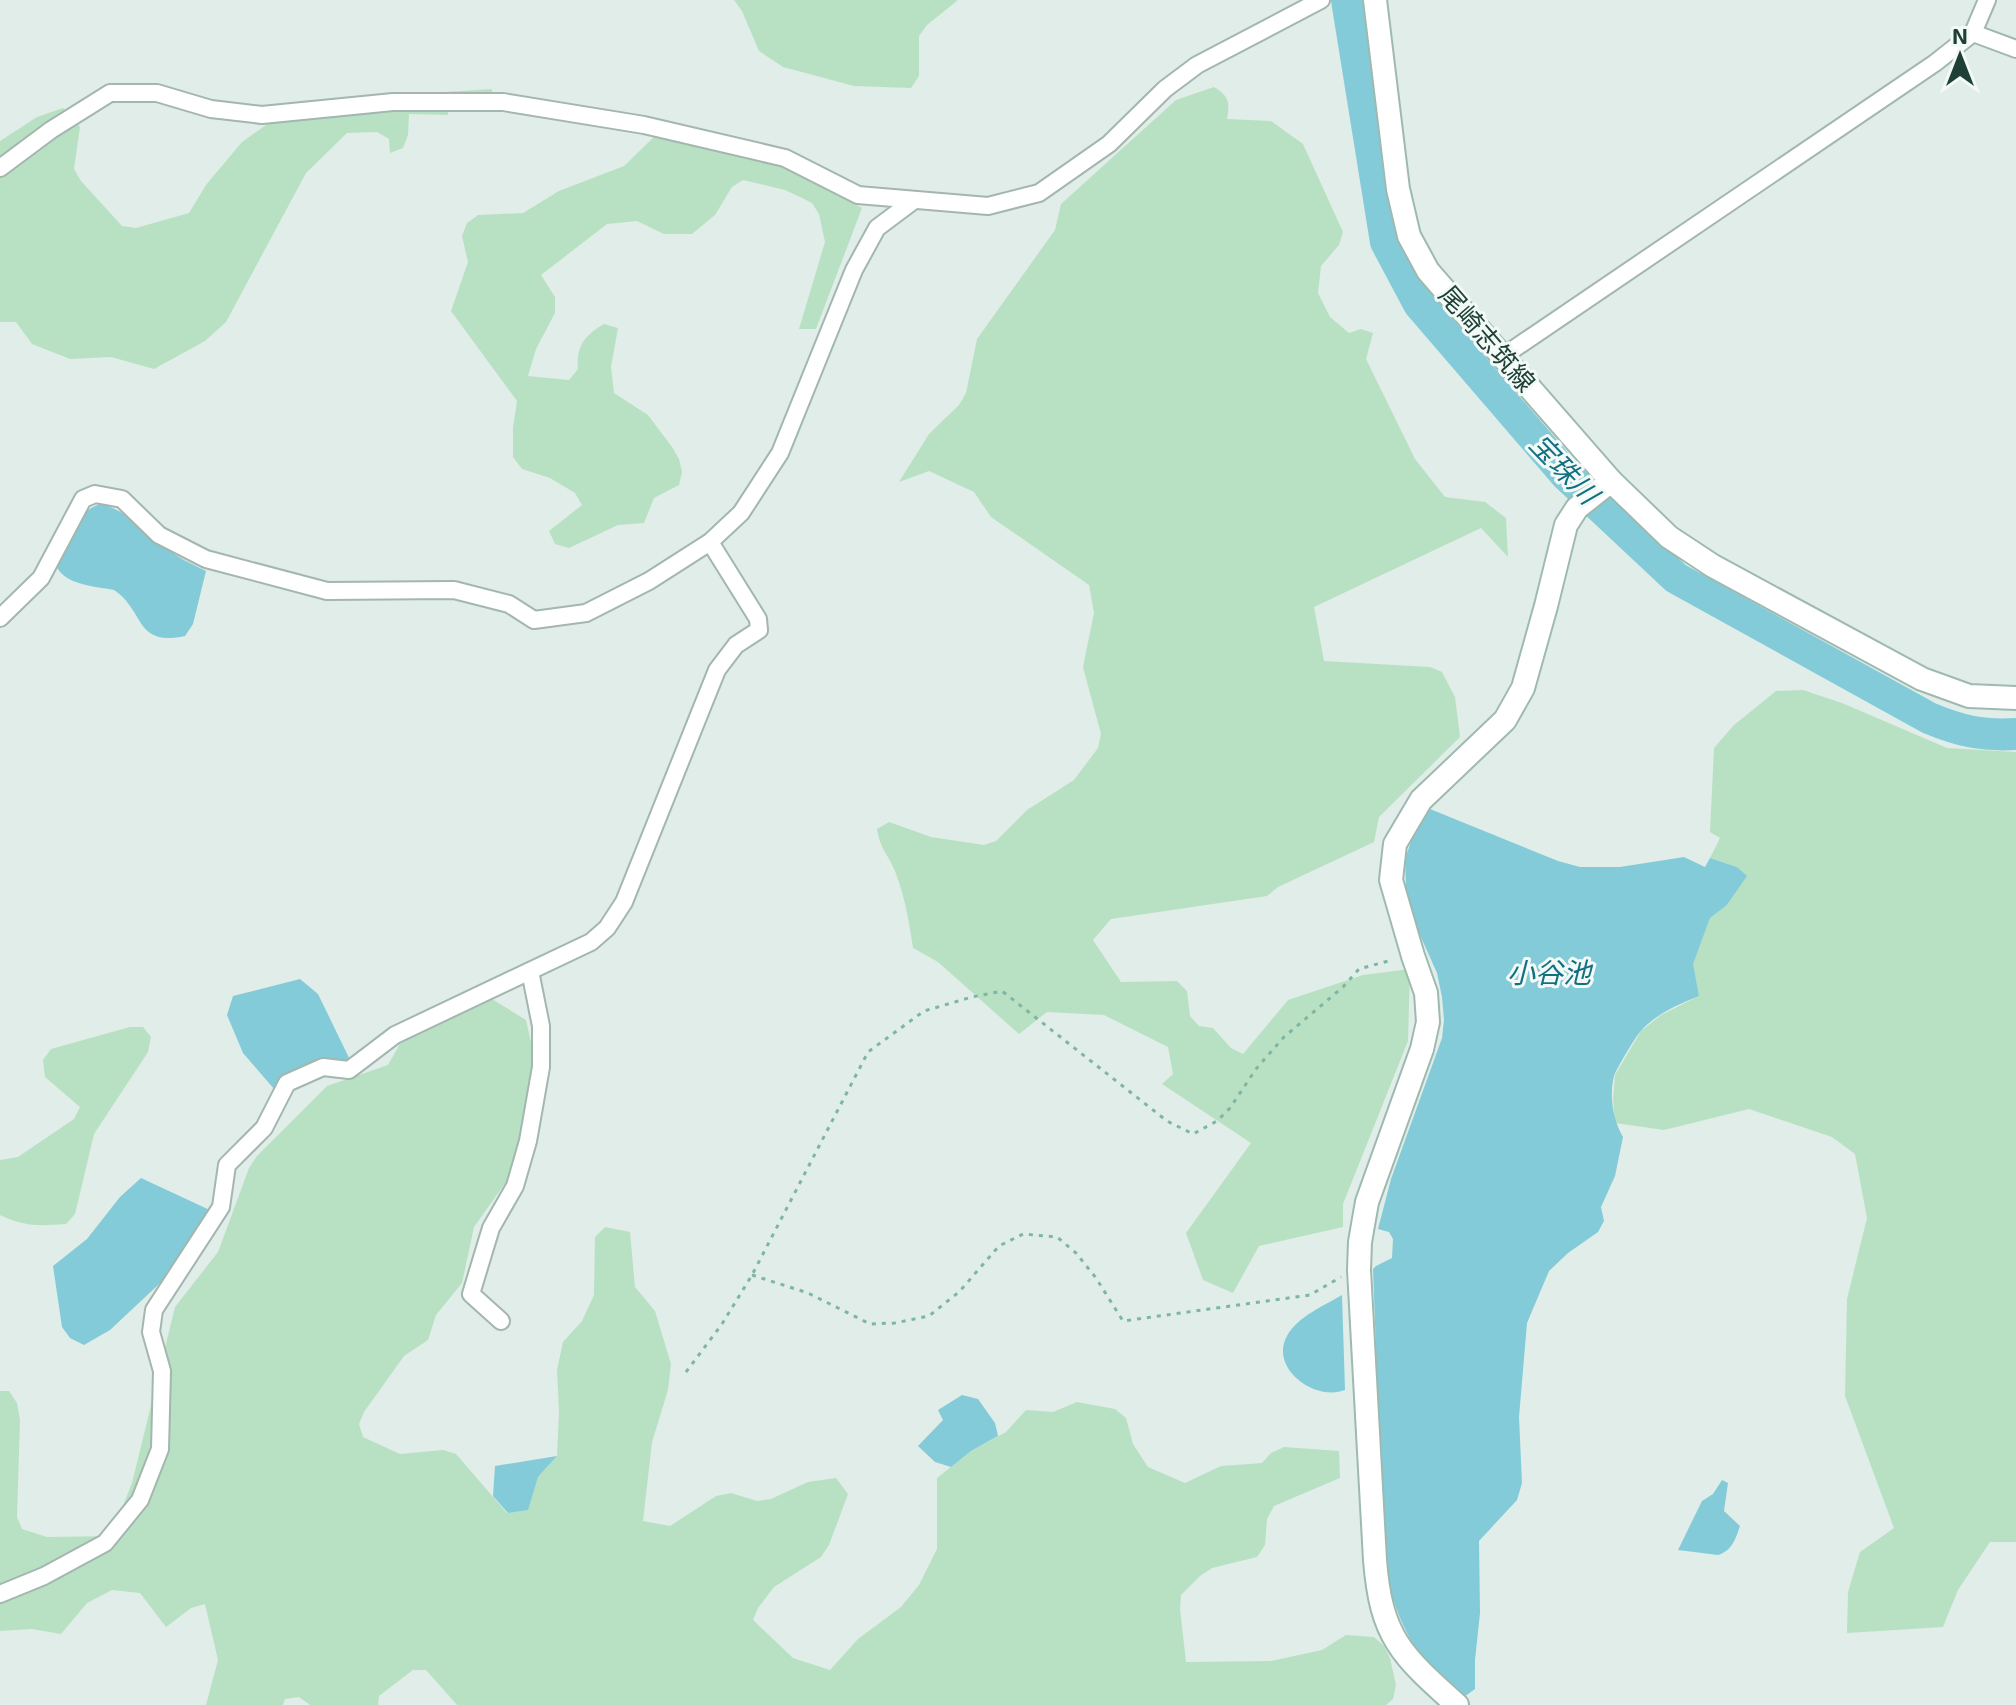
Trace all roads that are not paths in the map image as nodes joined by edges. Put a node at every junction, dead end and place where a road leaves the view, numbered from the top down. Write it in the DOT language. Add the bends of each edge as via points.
graph roads {
  1 [pos="1321,0"];
  2 [pos="1375,0"];
  3 [pos="1987,0"];
  4 [pos="1973,33"];
  5 [pos="2016,49"];
  6 [pos="0,168"];
  7 [pos="913,201"];
  8 [pos="1502,357"];
  9 [pos="1607,484"];
  10 [pos="710,542"];
  11 [pos="0,618"];
  12 [pos="2016,698"];
  13 [pos="530,971"];
  14 [pos="501,1321"];
  15 [pos="0,1594"];
  16 [pos="1457,1705"];
  1 -- 7 [label="street" via="1197,65 1109,144 1039,193 988,206"];
  2 -- 8 [label="street, 尾崎志筑線" via="1409,236 1428,271"];
  3 -- 4 [label="street"];
  4 -- 5 [label="street"];
  4 -- 8 [label="street"];
  6 -- 7 [label="street" via="110,93 157,93 211,109 262,115 393,102 503,102 644,125 785,158 858,195"];
  7 -- 10 [label="street" via="877,228 854,270 780,453 741,513"];
  8 -- 9 [label="street, 尾崎志筑線"];
  9 -- 12 [label="street, 尾崎志筑線" via="1713,566 1922,679 1969,696"];
  9 -- 16 [label="street" via="1577,508 1566,525 1523,688 1505,720 1421,800 1395,844 1391,880 1426,993 1428,1022 1367,1202 1360,1242 1375,1560 1378,1595 1399,1648"];
  10 -- 11 [label="street" via="586,613 534,620 509,604 454,590 327,591 206,559 159,535 122,499 95,494 83,499 41,578"];
  10 -- 13 [label="street" via="758,619 759,630 736,645 717,670 624,902 607,928 591,942"];
  13 -- 14 [label="street" via="541,1026 541,1067 531,1126 515,1186 491,1228 471,1294"];
  13 -- 15 [label="street" via="395,1035 349,1070 323,1067 287,1083 264,1128 227,1165 221,1207 154,1310 151,1332 162,1371 160,1449 140,1500 105,1543"];
}
